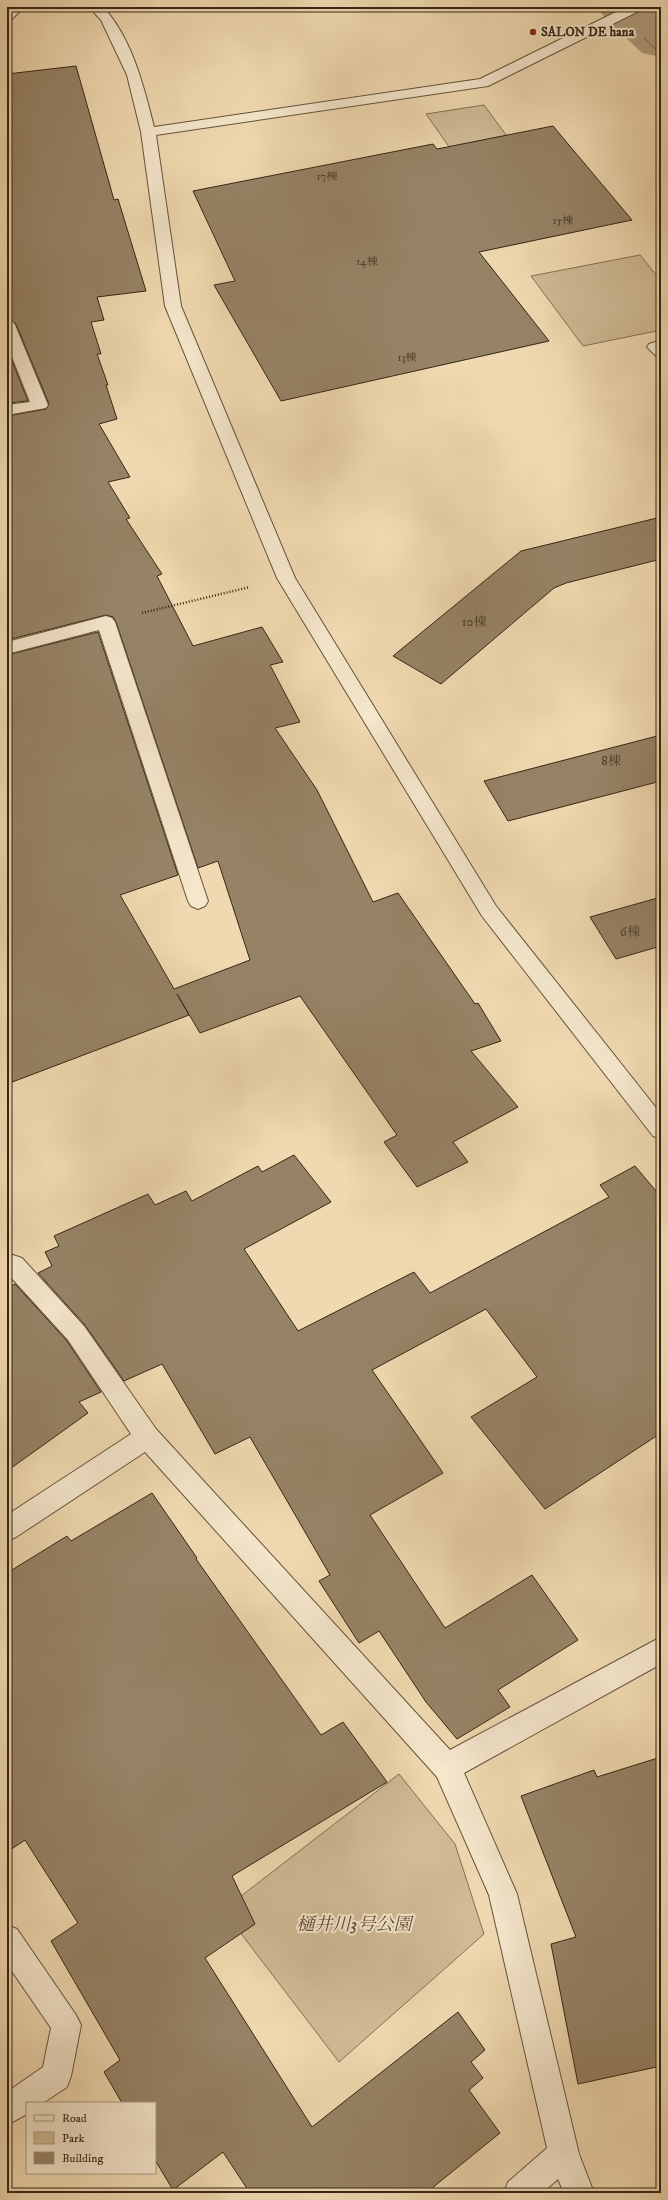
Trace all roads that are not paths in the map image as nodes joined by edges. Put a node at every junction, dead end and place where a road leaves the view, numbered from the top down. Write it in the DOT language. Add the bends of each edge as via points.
graph roads {
  1 [pos="17,7"];
  2 [pos="96,7"];
  3 [pos="636,7"];
  4 [pos="604,11"];
  5 [pos="7,16"];
  6 [pos="617,18"];
  7 [pos="148,132"];
  8 [pos="7,325"];
  9 [pos="7,410"];
  10 [pos="7,648"];
  11 [pos="198,901"];
  12 [pos="661,1130"];
  13 [pos="7,1262"];
  14 [pos="147,1438"];
  15 [pos="7,1529"];
  16 [pos="661,1650"];
  17 [pos="447,1767"];
  18 [pos="7,1939"];
  19 [pos="7,2110"];
  20 [pos="564,2154"];
  21 [pos="519,2193"];
  22 [pos="579,2193"];
  1 -- 5 [label="street"];
  2 -- 7 [label="street" via="107,19 134,75"];
  3 -- 6 [label="street"];
  4 -- 6 [label="street"];
  6 -- 7 [label="street" via="483,83"];
  7 -- 12 [label="street" via="173,306 286,578 489,911"];
  8 -- 9 [label="street" via="40,405"];
  10 -- 11 [label="street" via="106,622"];
  13 -- 14 [label="street" via="14,1265 76,1333"];
  14 -- 15 [label="street"];
  14 -- 17 [label="street"];
  16 -- 17 [label="street"];
  17 -- 20 [label="street" via="503,1894"];
  18 -- 19 [label="street" via="66,2025 56,2076"];
  20 -- 21 [label="street"];
  20 -- 22 [label="street"];
}
